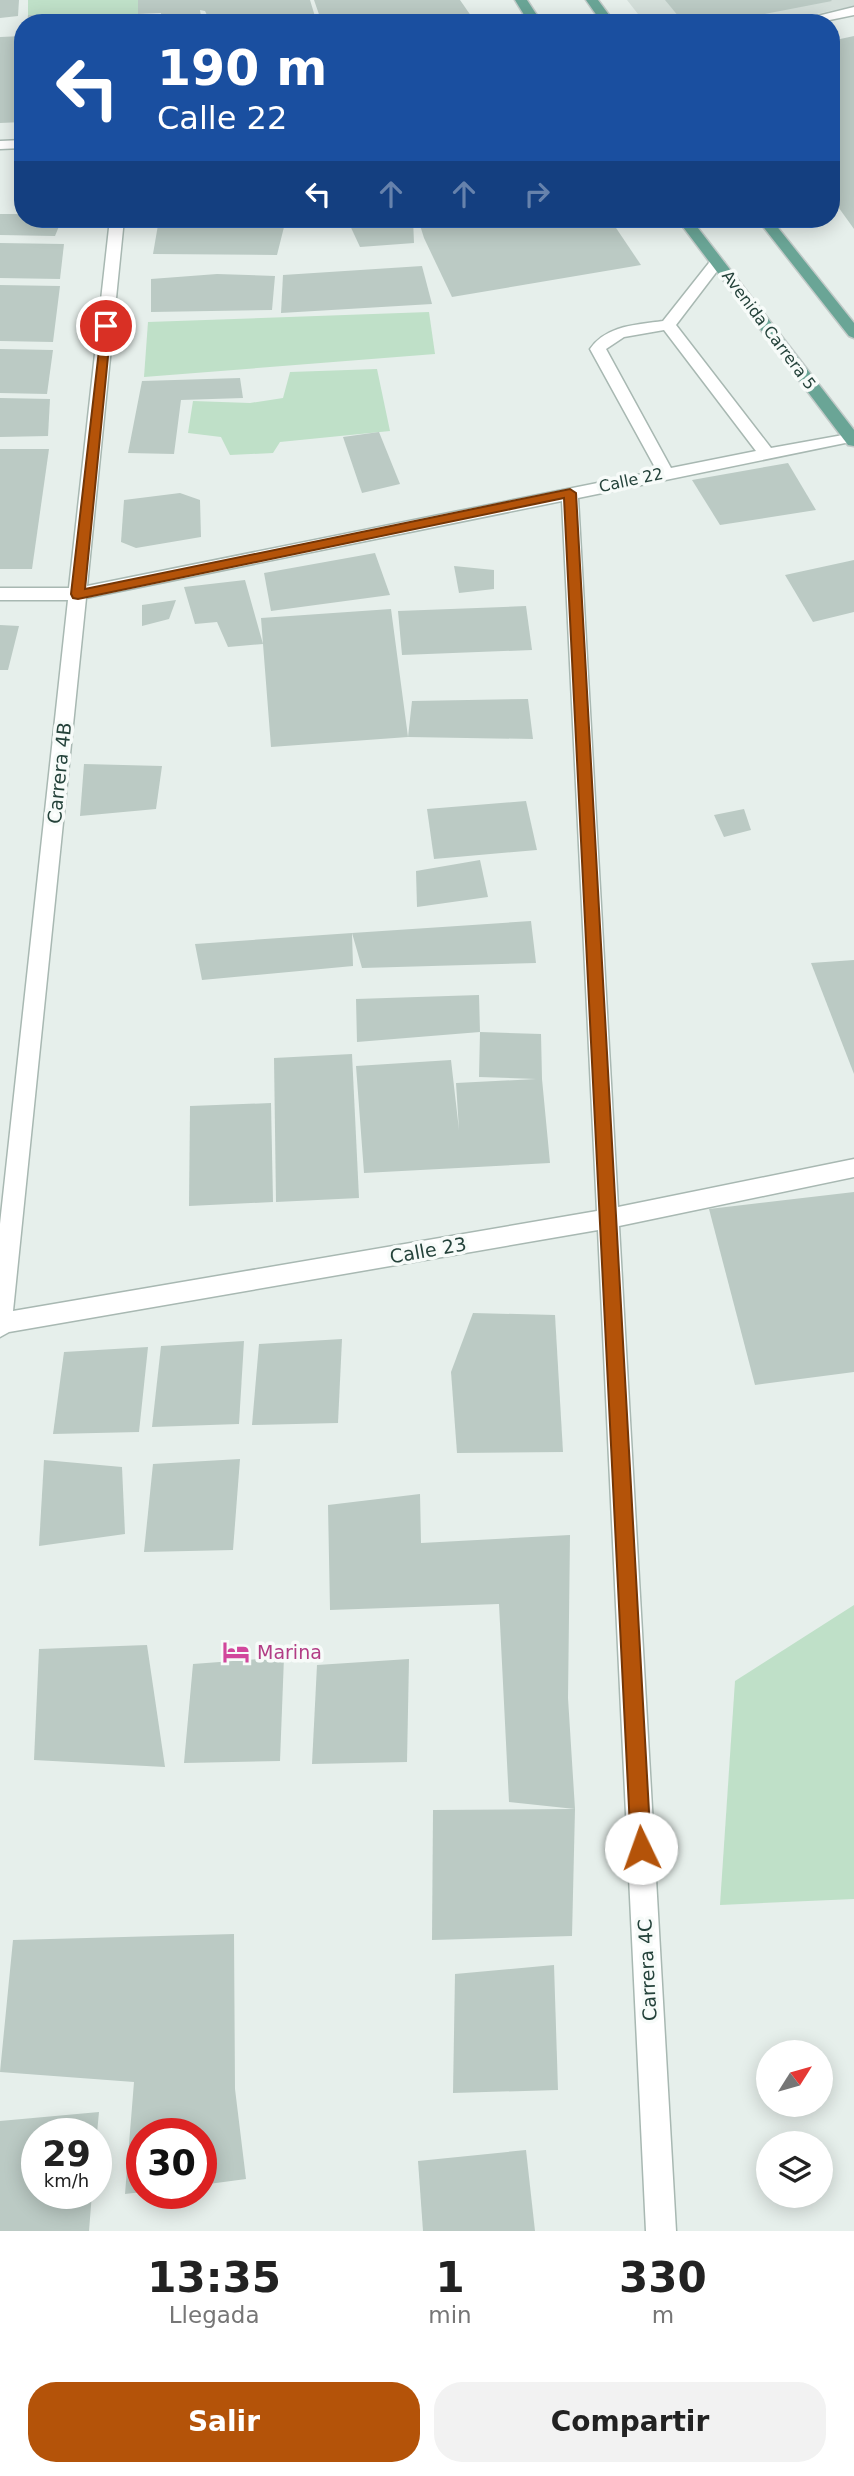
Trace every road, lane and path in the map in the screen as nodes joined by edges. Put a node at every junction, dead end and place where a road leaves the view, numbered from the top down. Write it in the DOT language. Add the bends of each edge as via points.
graph roads {
  1 [pos="116,228"];
  2 [pos="691,228"];
  3 [pos="771,228"];
  4 [pos="717,262"];
  5 [pos="668,325"];
  6 [pos="854,333"];
  7 [pos="852,439"];
  8 [pos="766,453"];
  9 [pos="666,473"];
  10 [pos="570,493"];
  11 [pos="0,594"];
  12 [pos="78,594"];
  13 [pos="854,1168"];
  14 [pos="607,1219"];
  15 [pos="0,1324"];
  16 [pos="661,2231"];
  1 -- 12 [label="street, Carrera 4B"];
  2 -- 4 [label="main road, Avenida Carrera 5"];
  3 -- 6 [label="main road"];
  4 -- 5 [label="street"];
  4 -- 7 [label="main road, Avenida Carrera 5"];
  5 -- 8 [label="street"];
  5 -- 9 [label="street" via="610,335 598,349"];
  7 -- 8 [label="street, Calle 22"];
  8 -- 9 [label="street, Calle 22"];
  9 -- 10 [label="street, Calle 22"];
  10 -- 12 [label="street, Calle 22"];
  10 -- 14 [label="street, Carrera 4C"];
  11 -- 12 [label="street, Calle 22"];
  12 -- 15 [label="street, Carrera 4B"];
  13 -- 14 [label="street, Calle 23"];
  14 -- 15 [label="street, Calle 23"];
  14 -- 16 [label="street, Carrera 4C"];
}
